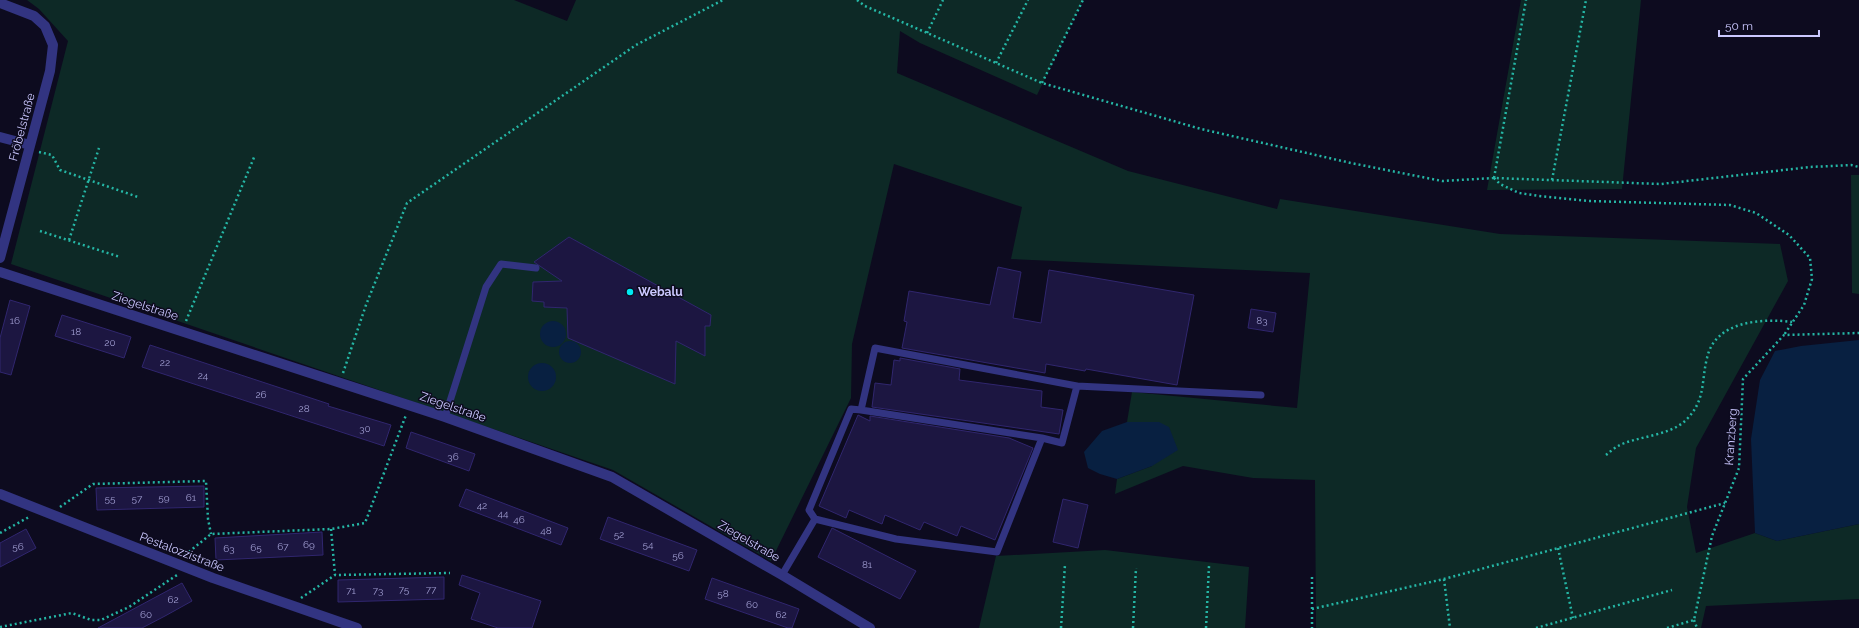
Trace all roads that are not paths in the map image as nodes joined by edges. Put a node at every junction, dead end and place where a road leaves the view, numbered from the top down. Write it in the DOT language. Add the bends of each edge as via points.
graph roads {
  1 [pos="0,3"];
  2 [pos="0,137"];
  3 [pos="30,148"];
  4 [pos="0,258"];
  5 [pos="536,268"];
  6 [pos="0,272"];
  7 [pos="1077,386"];
  8 [pos="1261,395"];
  9 [pos="861,410"];
  10 [pos="445,417"];
  11 [pos="1042,438"];
  12 [pos="0,494"];
  13 [pos="815,519"];
  14 [pos="782,575"];
  15 [pos="357,628"];
  16 [pos="870,628"];
  1 -- 3 [label="street, Fröbelstraße" via="34,16 45,26 53,45 50,71"];
  2 -- 3 [label="street"];
  3 -- 4 [label="street, Fröbelstraße"];
  5 -- 10 [label="lane" via="502,264 486,286"];
  6 -- 10 [label="street, Ziegelstraße"];
  7 -- 8 [label="lane"];
  7 -- 9 [label="lane" via="875,348"];
  7 -- 11 [label="lane" via="1062,443"];
  9 -- 11 [label="lane"];
  9 -- 13 [label="lane" via="851,409 808,510"];
  10 -- 14 [label="street, Ziegelstraße" via="612,477"];
  11 -- 13 [label="lane" via="997,552 896,539"];
  12 -- 15 [label="street, Pestalozzistraße" via="187,568"];
  13 -- 14 [label="lane"];
  14 -- 16 [label="street, Ziegelstraße"];
}
